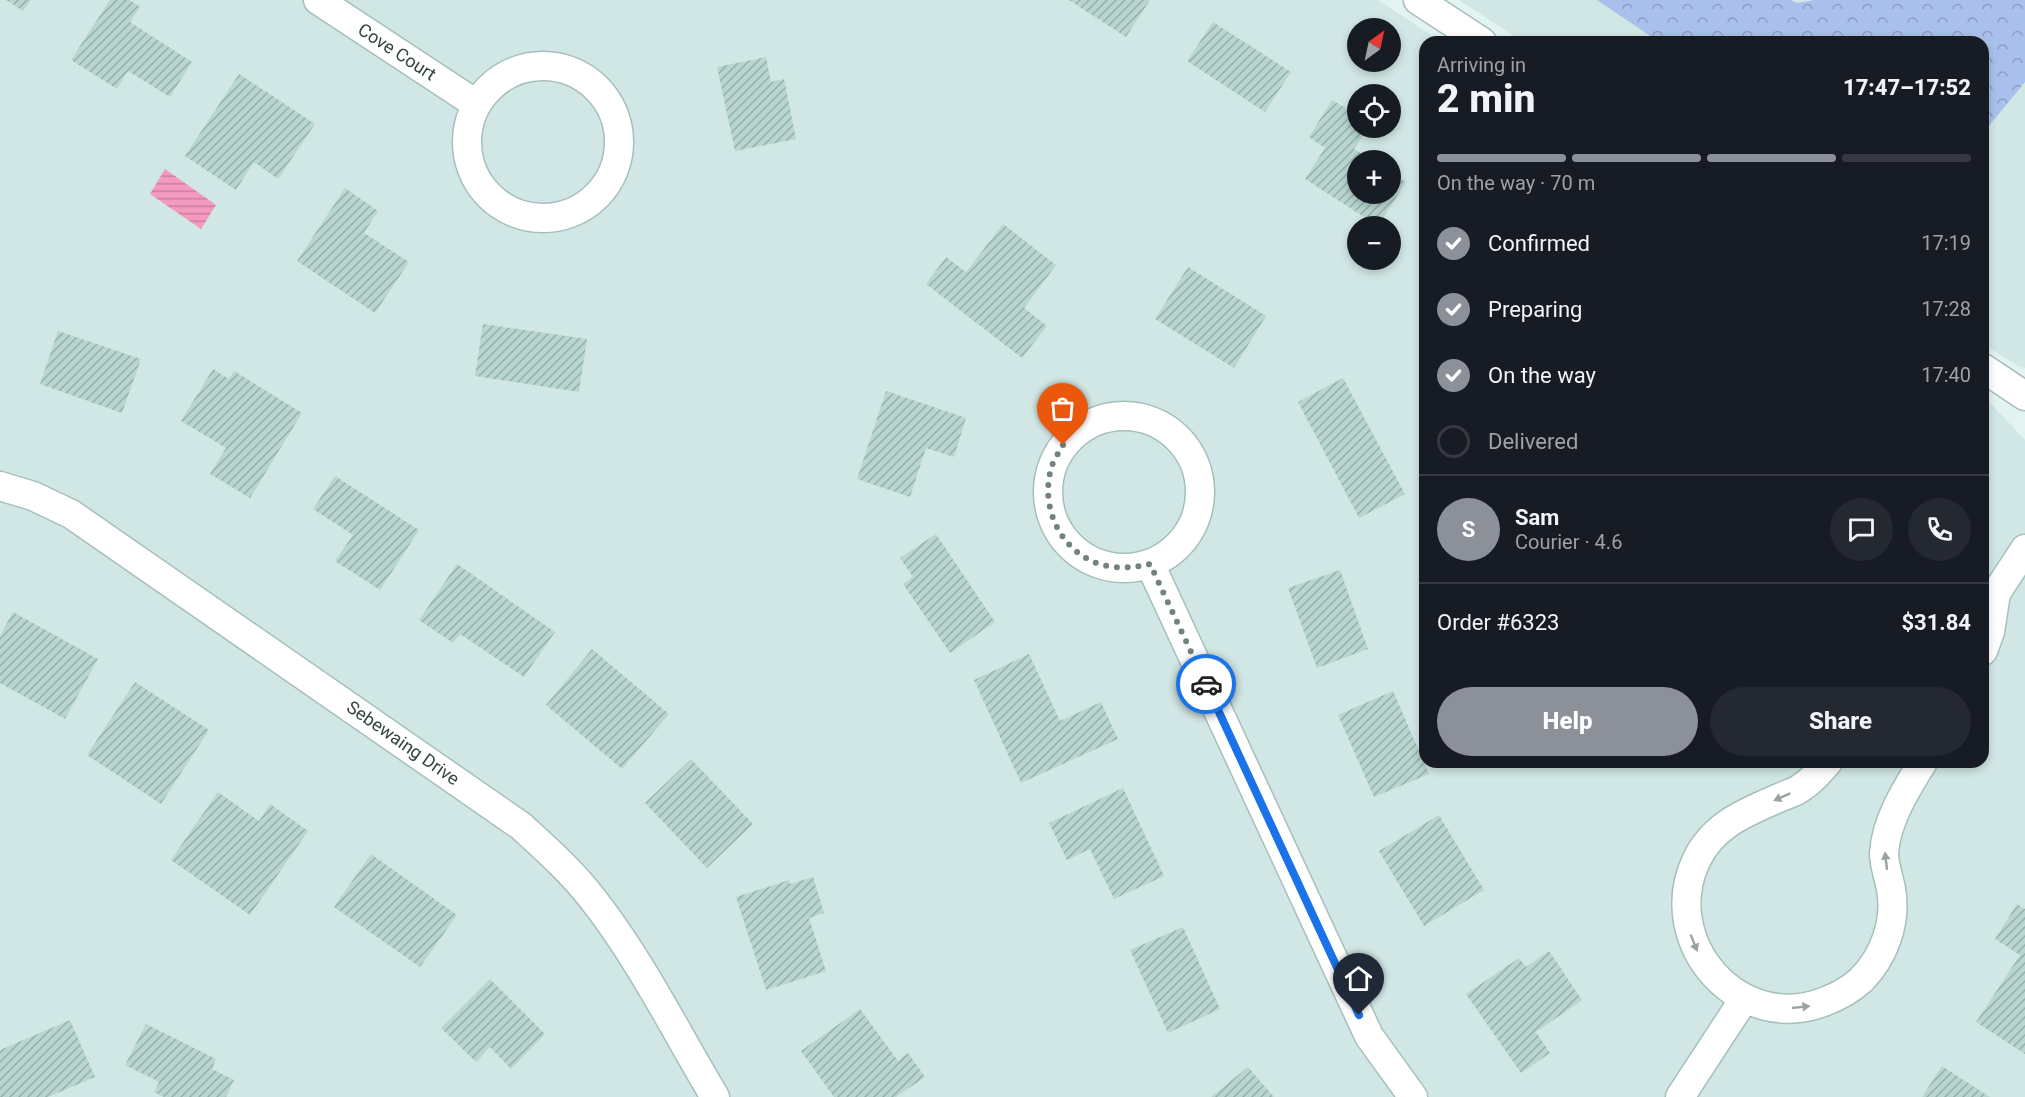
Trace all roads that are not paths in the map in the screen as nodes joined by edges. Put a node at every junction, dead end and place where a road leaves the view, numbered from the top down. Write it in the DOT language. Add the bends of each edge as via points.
graph roads {
  1 [pos="318,0"];
  2 [pos="1418,0"];
  3 [pos="1473,36"];
  4 [pos="476,104"];
  5 [pos="1989,373"];
  6 [pos="2025,396"];
  7 [pos="0,486"];
  8 [pos="2025,549"];
  9 [pos="1150,564"];
  10 [pos="1990,596"];
  11 [pos="1989,635"];
  12 [pos="1823,768"];
  13 [pos="1920,768"];
  14 [pos="1744,999"];
  15 [pos="715,1097"];
  16 [pos="1413,1097"];
  17 [pos="1680,1097"];
  1 -- 4 [label="street, Cove Court"];
  2 -- 3 [label="street"];
  4 -- 4 [label="street" via="492,85 513,72 536,66 560,68 583,77 602,92 614,113 620,137 618,161 608,184 590,203 567,215 541,219 516,213 493,200 477,179 468,155 468,129"];
  5 -- 6 [label="street"];
  7 -- 15 [label="street, Sebewaing Drive" via="71,514 521,826 558,859 618,934"];
  8 -- 10 [label="street"];
  9 -- 9 [label="street" via="1185,538 1200,499 1199,477 1191,456 1161,425 1119,416 1098,420 1078,430 1052,464 1049,507 1056,528 1069,545 1107,566 1129,568"];
  9 -- 16 [label="street" via="1369,1036"];
  10 -- 11 [label="street"];
  12 -- 14 [label="street, one-way" via="1801,788 1742,814 1718,831 1696,860 1687,897 1690,933 1704,963 1718,980"];
  14 -- 13 [label="street, one-way" via="1772,1007 1814,1006 1843,994 1861,980 1880,956 1892,914 1884,855 1887,836"];
  14 -- 17 [label="street"];
}
